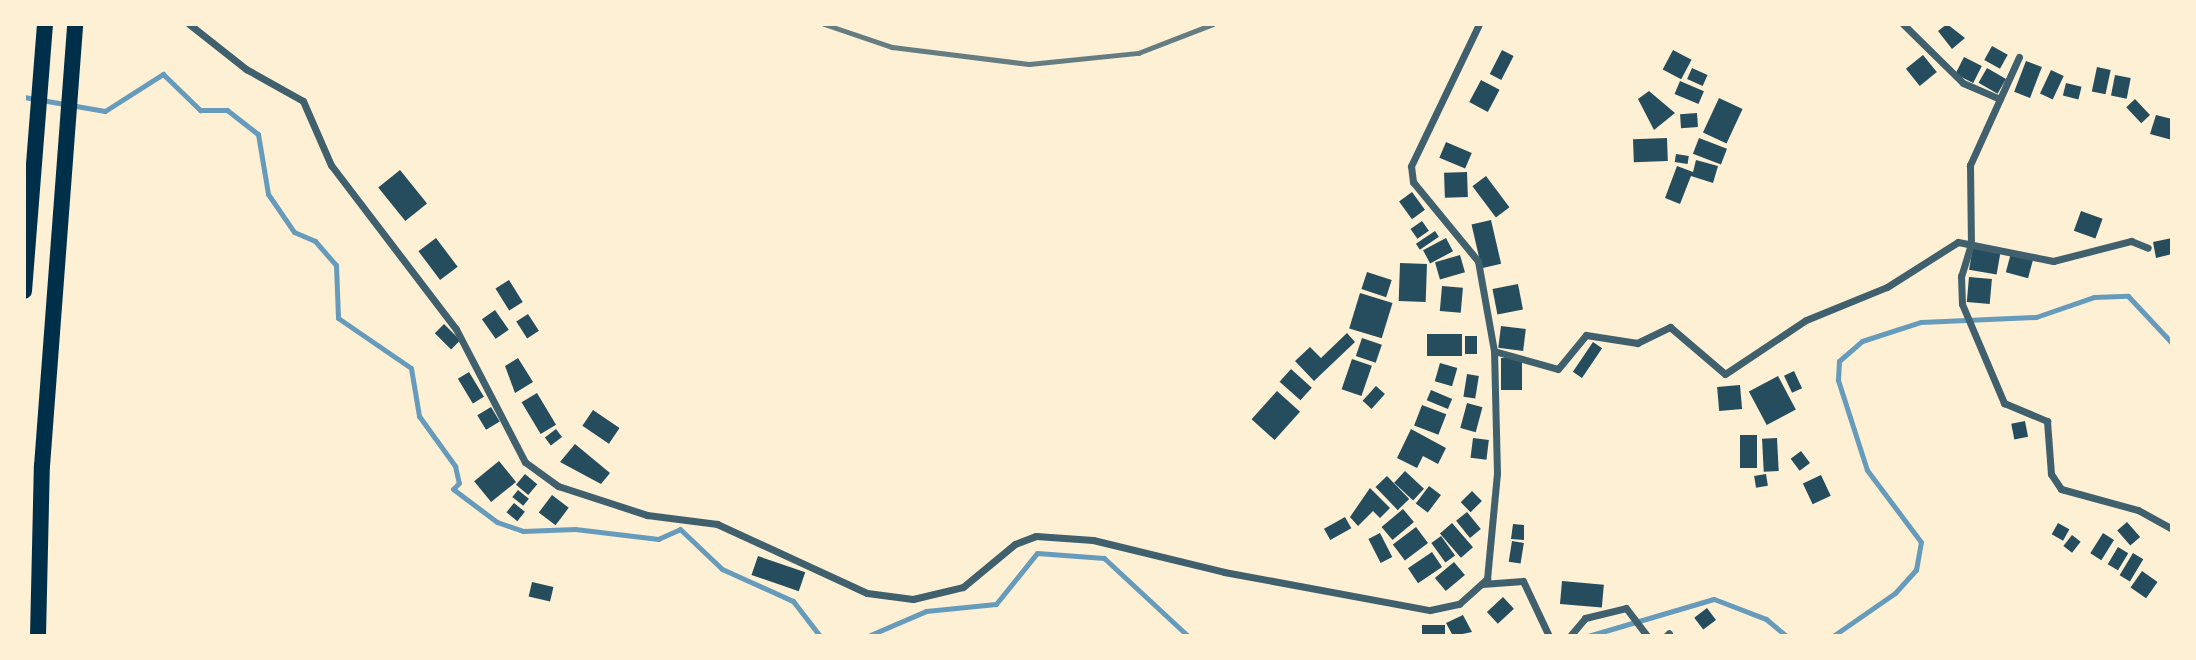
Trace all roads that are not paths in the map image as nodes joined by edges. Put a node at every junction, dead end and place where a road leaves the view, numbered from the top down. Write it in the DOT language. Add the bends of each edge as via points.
graph roads {
  1 [pos="45,24"];
  2 [pos="75,24"];
  3 [pos="189,24"];
  4 [pos="1479,24"];
  5 [pos="1903,24"];
  6 [pos="2019,57"];
  7 [pos="2000,99"];
  8 [pos="1972,244"];
  9 [pos="2148,248"];
  10 [pos="24,291"];
  11 [pos="1494,351"];
  12 [pos="2172,529"];
  13 [pos="1482,584"];
  14 [pos="38,635"];
  15 [pos="1549,635"];
  16 [pos="1570,635"];
  17 [pos="1647,635"];
  1 -- 10 [label="highway"];
  2 -- 14 [label="highway" via="42,466"];
  3 -- 13 [label="street" via="246,69 303,101 331,165 456,329 525,462 558,486 647,515 717,524 867,593 913,599 962,587 1014,544 1036,536 1093,540 1407,608 1459,604"];
  4 -- 11 [label="street" via="1411,166 1421,192 1478,261"];
  5 -- 7 [label="street" via="1963,83"];
  6 -- 7 [label="street"];
  7 -- 8 [label="street" via="1970,165"];
  8 -- 9 [label="street" via="2053,261 2085,258 2131,241"];
  8 -- 11 [label="street" via="1958,242 1887,287 1806,320 1725,374 1671,327 1637,344 1586,335 1558,369"];
  8 -- 12 [label="street" via="1961,276 1965,309 2004,403 2047,421 2051,474 2060,489 2138,510"];
  11 -- 13 [label="street" via="1497,473 1490,563"];
  13 -- 15 [label="street" via="1523,581"];
  16 -- 17 [label="street" via="1586,618 1628,610"];
}
